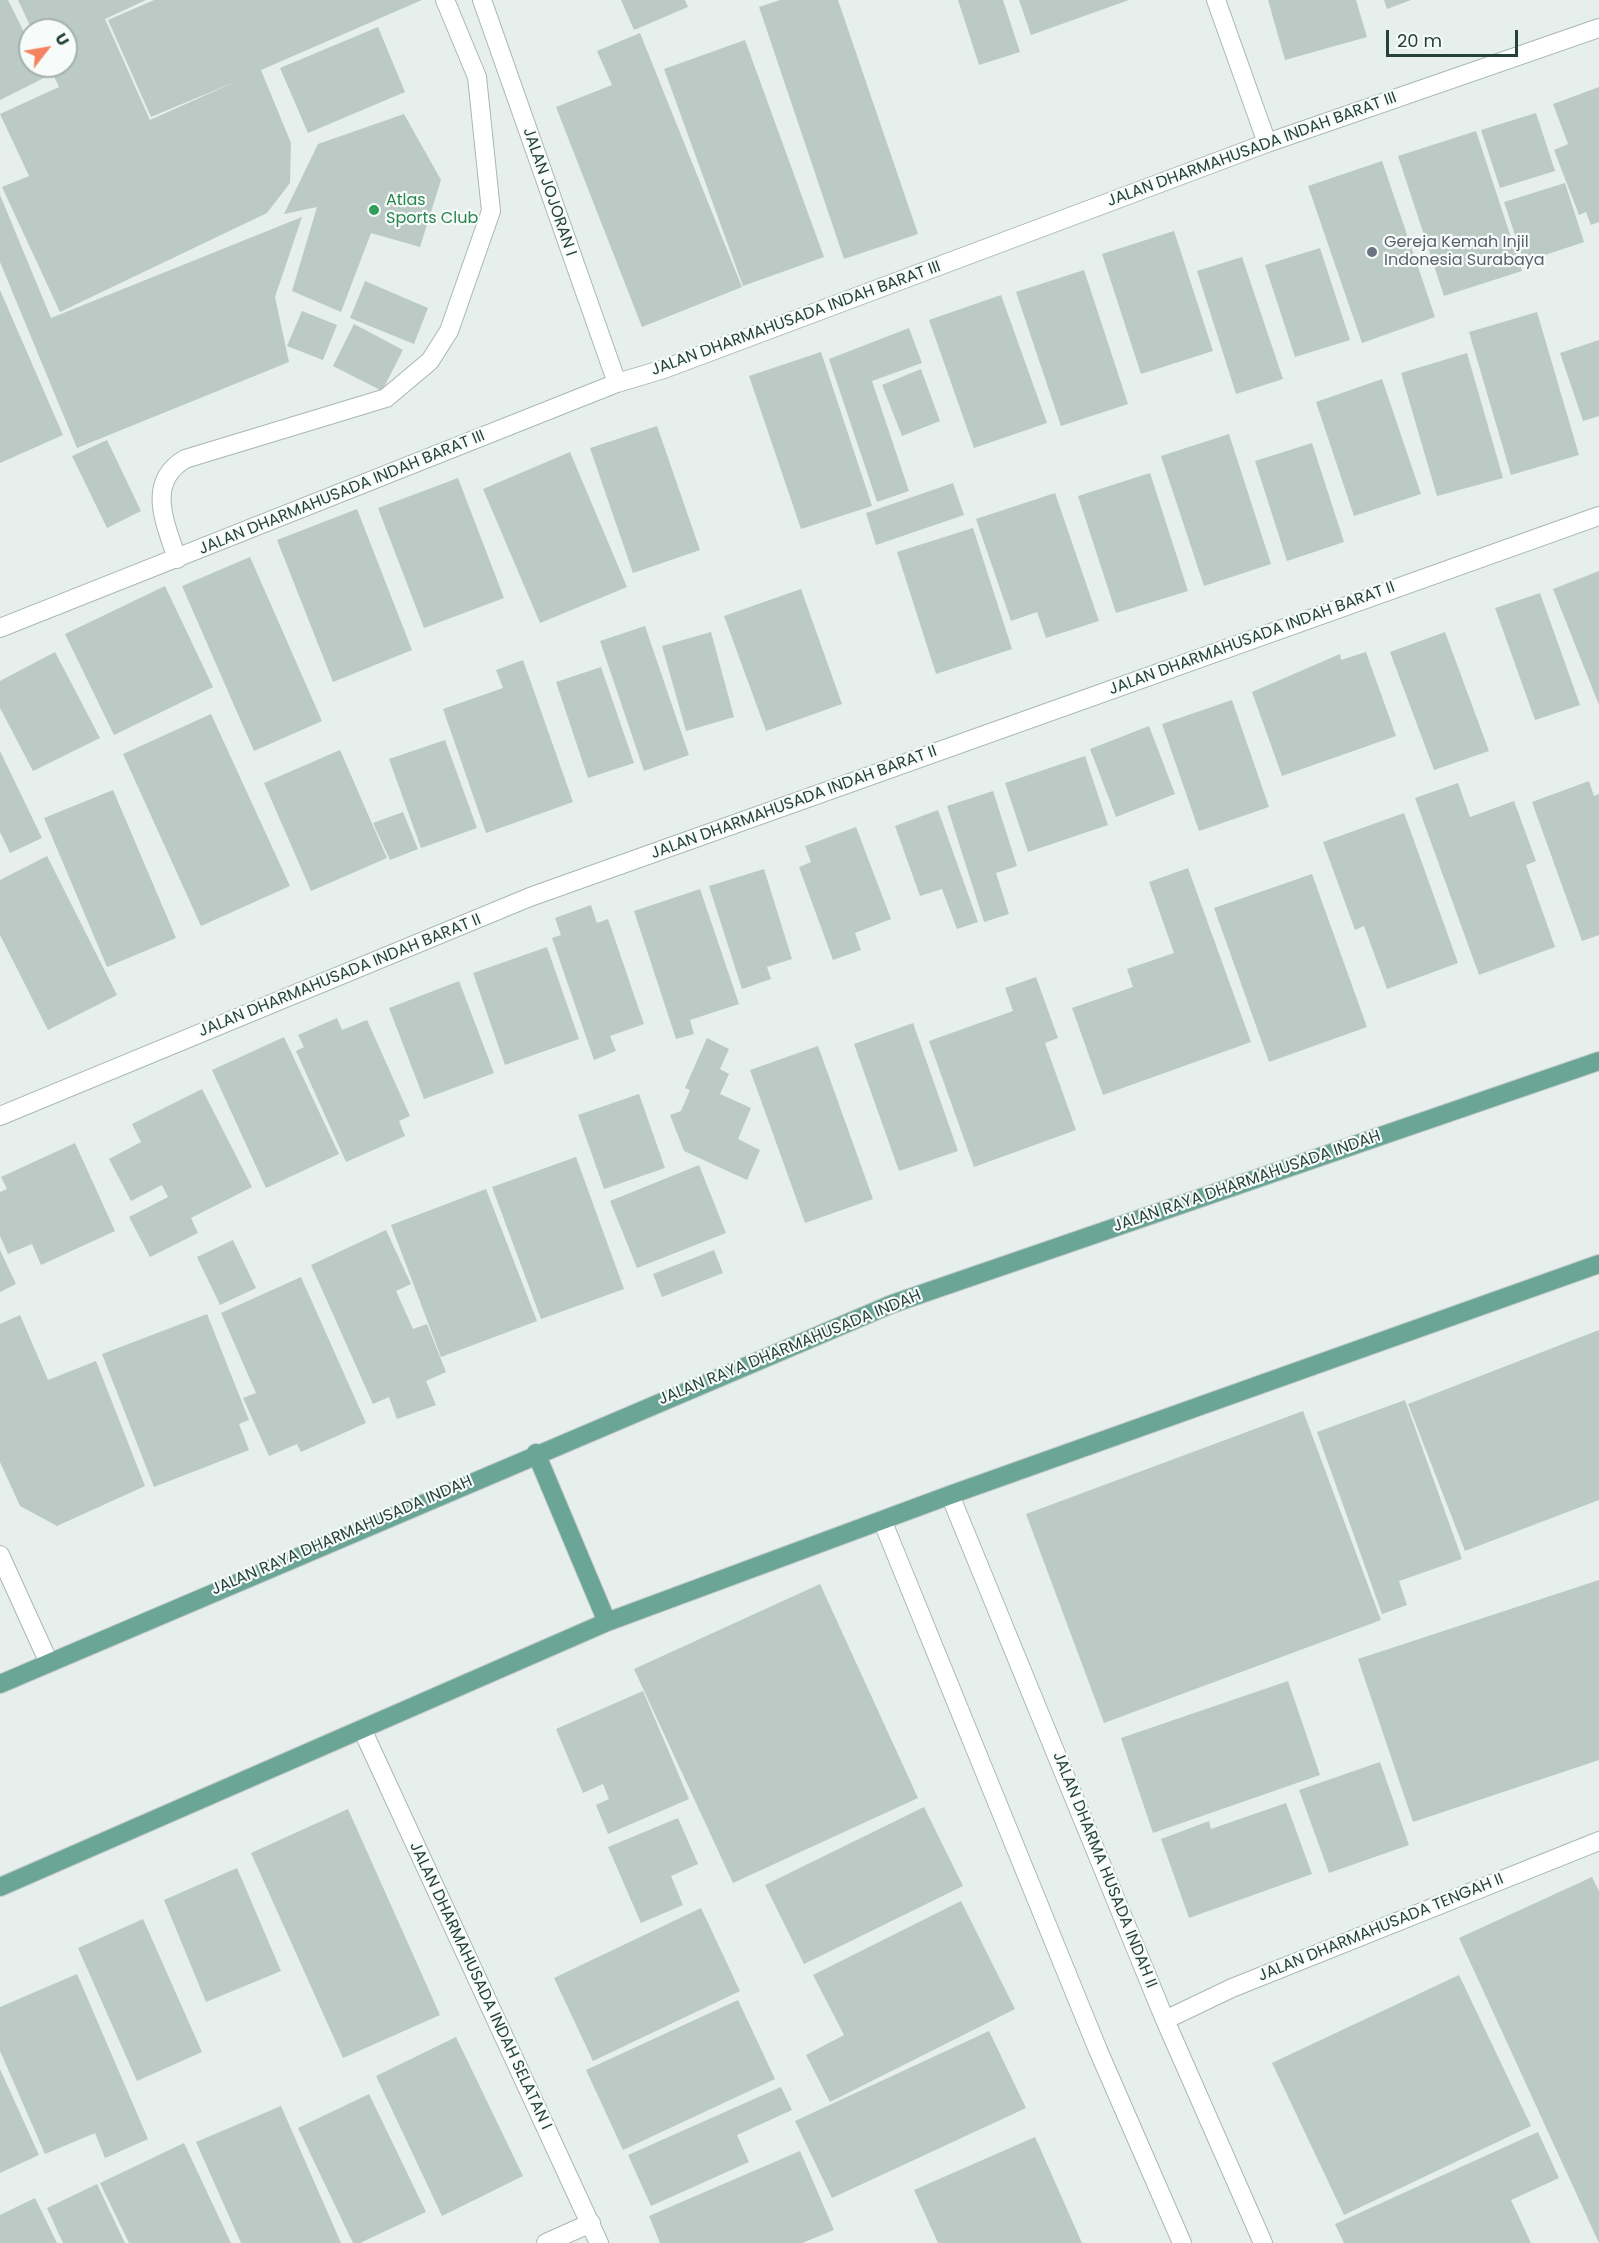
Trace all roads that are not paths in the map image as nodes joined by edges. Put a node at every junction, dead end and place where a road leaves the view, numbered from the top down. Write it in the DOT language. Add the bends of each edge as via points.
graph roads {
  1 [pos="445,0"];
  2 [pos="482,0"];
  3 [pos="1216,0"];
  4 [pos="1599,28"];
  5 [pos="1267,143"];
  6 [pos="617,383"];
  7 [pos="1599,516"];
  8 [pos="177,559"];
  9 [pos="0,628"];
  10 [pos="1599,1061"];
  11 [pos="0,1116"];
  12 [pos="1599,1264"];
  13 [pos="536,1453"];
  14 [pos="950,1495"];
  15 [pos="882,1520"];
  16 [pos="0,1555"];
  17 [pos="607,1622"];
  18 [pos="49,1662"];
  19 [pos="0,1684"];
  20 [pos="362,1729"];
  21 [pos="1599,1841"];
  22 [pos="0,1887"];
  23 [pos="1165,2020"];
  24 [pos="591,2223"];
  25 [pos="546,2243"];
  26 [pos="599,2243"];
  27 [pos="1182,2243"];
  28 [pos="1263,2243"];
  1 -- 8 [label="street" via="477,77 491,211 449,331 430,361 386,398 176,464 165,477 159,496"];
  2 -- 6 [label="street, JALAN JOJORAN I"];
  3 -- 5 [label="street"];
  4 -- 5 [label="street, JALAN DHARMAHUSADA INDAH BARAT III"];
  5 -- 6 [label="street, JALAN DHARMAHUSADA INDAH BARAT III" via="664,369"];
  6 -- 8 [label="street, JALAN DHARMAHUSADA INDAH BARAT III"];
  7 -- 11 [label="street, JALAN DHARMAHUSADA INDAH BARAT II" via="530,897"];
  8 -- 9 [label="street, JALAN DHARMAHUSADA INDAH BARAT III"];
  10 -- 13 [label="main road, JALAN RAYA DHARMAHUSADA INDAH" via="892,1304"];
  12 -- 14 [label="main road"];
  13 -- 17 [label="main road"];
  13 -- 18 [label="main road, JALAN RAYA DHARMAHUSADA INDAH"];
  14 -- 15 [label="main road"];
  14 -- 23 [label="street, JALAN DHARMA HUSADA INDAH II"];
  15 -- 17 [label="main road"];
  15 -- 27 [label="street" via="1098,2050"];
  16 -- 18 [label="street"];
  17 -- 20 [label="main road"];
  18 -- 19 [label="main road, JALAN RAYA DHARMAHUSADA INDAH"];
  20 -- 22 [label="main road"];
  20 -- 24 [label="street, JALAN DHARMAHUSADA INDAH SELATAN I"];
  21 -- 23 [label="street, JALAN DHARMAHUSADA TENGAH II" via="1232,1988"];
  23 -- 28 [label="street, JALAN DHARMA HUSADA INDAH II"];
  24 -- 25 [label="street"];
  24 -- 26 [label="street, JALAN DHARMAHUSADA INDAH SELATAN I"];
}
